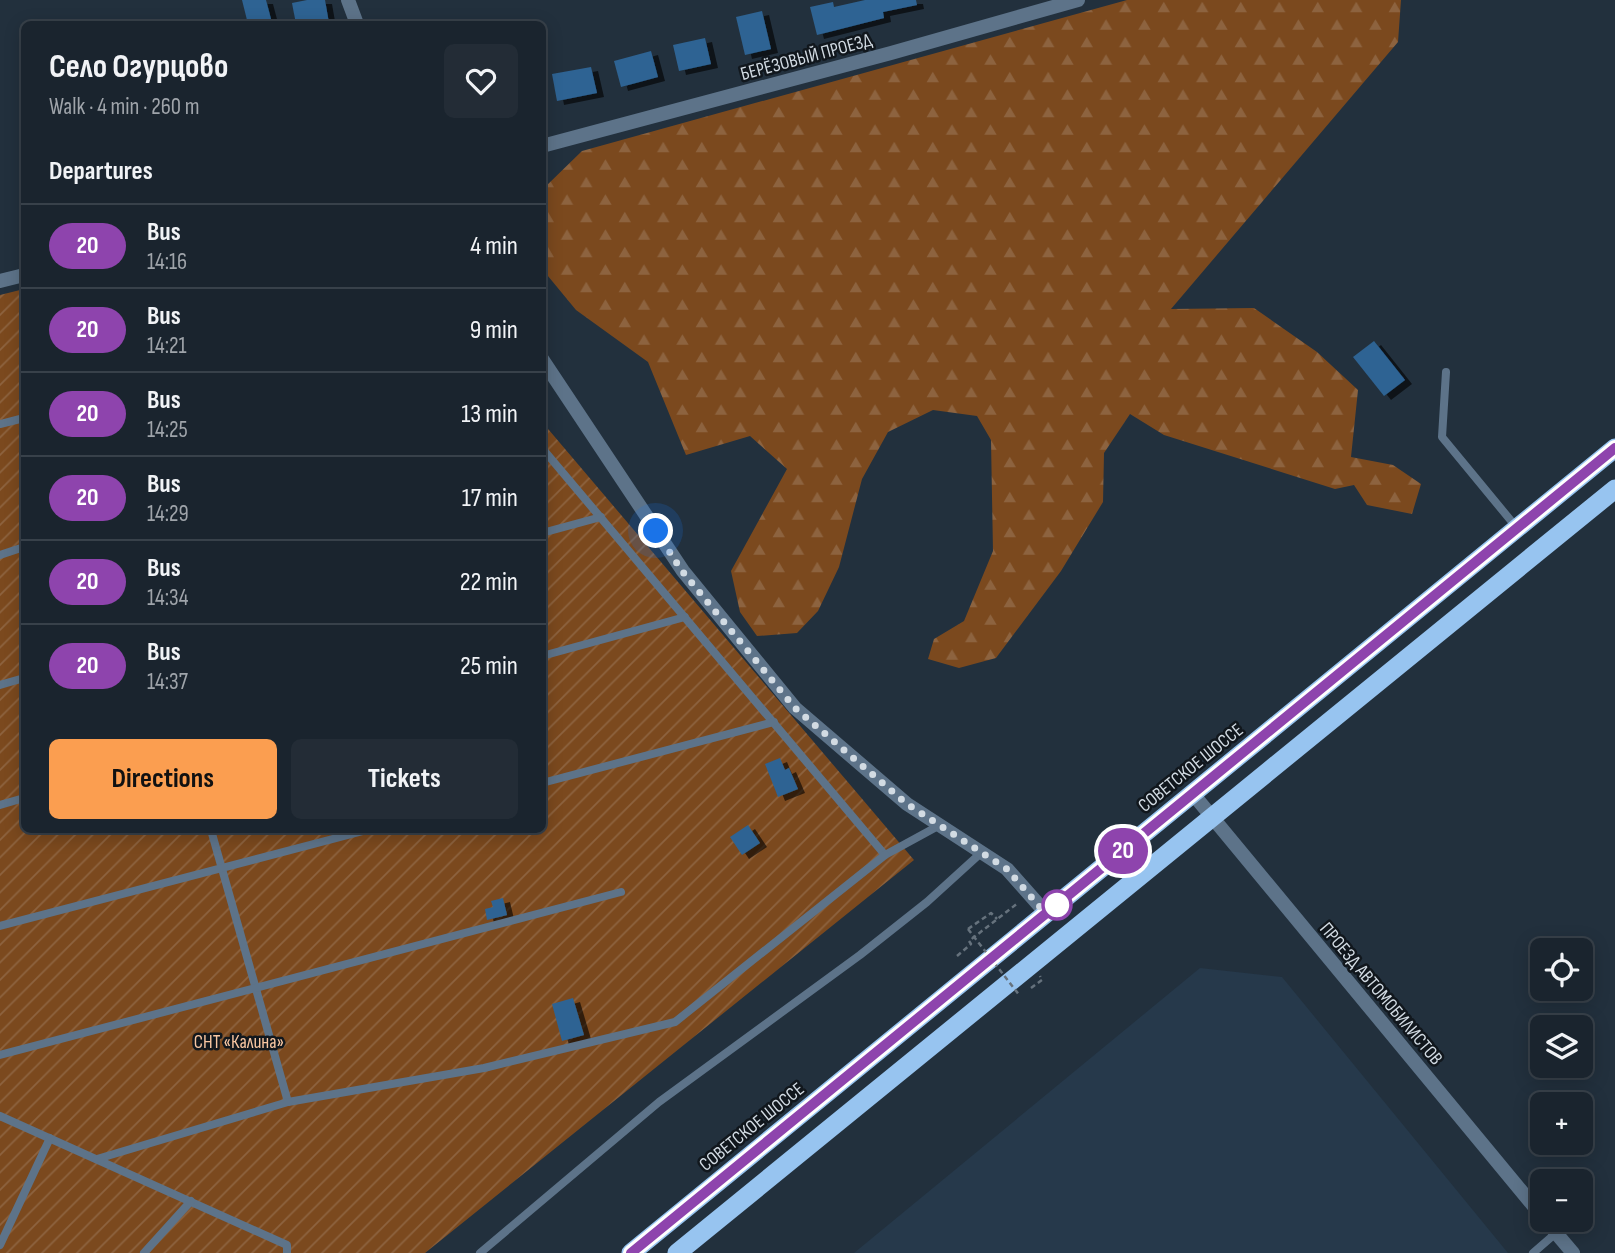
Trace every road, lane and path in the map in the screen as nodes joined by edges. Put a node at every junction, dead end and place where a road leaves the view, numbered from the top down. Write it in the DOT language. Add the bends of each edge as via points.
graph roads {
  1 [pos="348,0"];
  2 [pos="1078,0"];
  3 [pos="356,21"];
  4 [pos="546,145"];
  5 [pos="21,276"];
  6 [pos="0,281"];
  7 [pos="546,365"];
  8 [pos="1446,372"];
  9 [pos="21,419"];
  10 [pos="0,424"];
  11 [pos="1615,449"];
  12 [pos="546,453"];
  13 [pos="1615,489"];
  14 [pos="601,517"];
  15 [pos="1517,528"];
  16 [pos="546,532"];
  17 [pos="21,548"];
  18 [pos="0,555"];
  19 [pos="685,617"];
  20 [pos="546,655"];
  21 [pos="21,679"];
  22 [pos="0,685"];
  23 [pos="774,722"];
  24 [pos="546,782"];
  25 [pos="1193,794"];
  26 [pos="21,799"];
  27 [pos="0,805"];
  28 [pos="1212,817"];
  29 [pos="940,825"];
  30 [pos="212,833"];
  31 [pos="355,833"];
  32 [pos="982,852"];
  33 [pos="885,855"];
  34 [pos="221,868"];
  35 [pos="1018,881"];
  36 [pos="621,892"];
  37 [pos="1046,914"];
  38 [pos="998,919"];
  39 [pos="0,926"];
  40 [pos="957,956"];
  41 [pos="256,989"];
  42 [pos="1020,996"];
  43 [pos="0,1055"];
  44 [pos="288,1102"];
  45 [pos="0,1116"];
  46 [pos="50,1138"];
  47 [pos="97,1159"];
  48 [pos="1530,1201"];
  49 [pos="191,1202"];
  50 [pos="1556,1233"];
  51 [pos="0,1245"];
  52 [pos="144,1253"];
  53 [pos="287,1253"];
  54 [pos="480,1253"];
  55 [pos="631,1253"];
  56 [pos="677,1253"];
  57 [pos="1533,1253"];
  58 [pos="1573,1253"];
  1 -- 3 [label="street"];
  2 -- 4 [label="street, БЕРЁЗОВЫЙ ПРОЕЗД"];
  5 -- 6 [label="street"];
  7 -- 29 [label="street" via="682,571 795,708 907,804"];
  8 -- 15 [label="lane" via="1442,437"];
  9 -- 10 [label="lane"];
  11 -- 15 [label="highway, СОВЕТСКОЕ ШОССЕ"];
  12 -- 14 [label="lane"];
  13 -- 28 [label="highway"];
  14 -- 16 [label="lane"];
  14 -- 19 [label="lane"];
  15 -- 25 [label="highway, СОВЕТСКОЕ ШОССЕ"];
  17 -- 18 [label="lane"];
  19 -- 20 [label="lane"];
  19 -- 23 [label="lane"];
  21 -- 22 [label="lane"];
  23 -- 24 [label="lane"];
  23 -- 33 [label="lane"];
  25 -- 28 [label="street, ПРОЕЗД АВТОМОБИЛИСТОВ"];
  25 -- 37 [label="highway, СОВЕТСКОЕ ШОССЕ"];
  26 -- 27 [label="lane"];
  28 -- 48 [label="street, ПРОЕЗД АВТОМОБИЛИСТОВ"];
  28 -- 56 [label="highway"];
  29 -- 32 [label="street"];
  29 -- 33 [label="lane"];
  30 -- 34 [label="lane"];
  31 -- 34 [label="lane"];
  32 -- 35 [label="street"];
  32 -- 54 [label="lane" via="860,955 659,1102"];
  33 -- 44 [label="lane" via="675,1021 484,1068"];
  34 -- 39 [label="lane"];
  34 -- 41 [label="lane"];
  35 -- 37 [label="street"];
  35 -- 38 [label="path" via="1022,897"];
  36 -- 41 [label="lane"];
  37 -- 55 [label="highway, СОВЕТСКОЕ ШОССЕ"];
  38 -- 40 [label="path"];
  38 -- 42 [label="path, bridge" via="991,913 968,929"];
  41 -- 43 [label="lane"];
  41 -- 44 [label="lane"];
  44 -- 47 [label="lane"];
  45 -- 46 [label="lane"];
  46 -- 47 [label="lane"];
  46 -- 51 [label="lane"];
  47 -- 49 [label="lane"];
  49 -- 52 [label="lane"];
  49 -- 53 [label="lane" via="287,1245"];
  50 -- 57 [label="lane"];
  50 -- 58 [label="street"];
}
